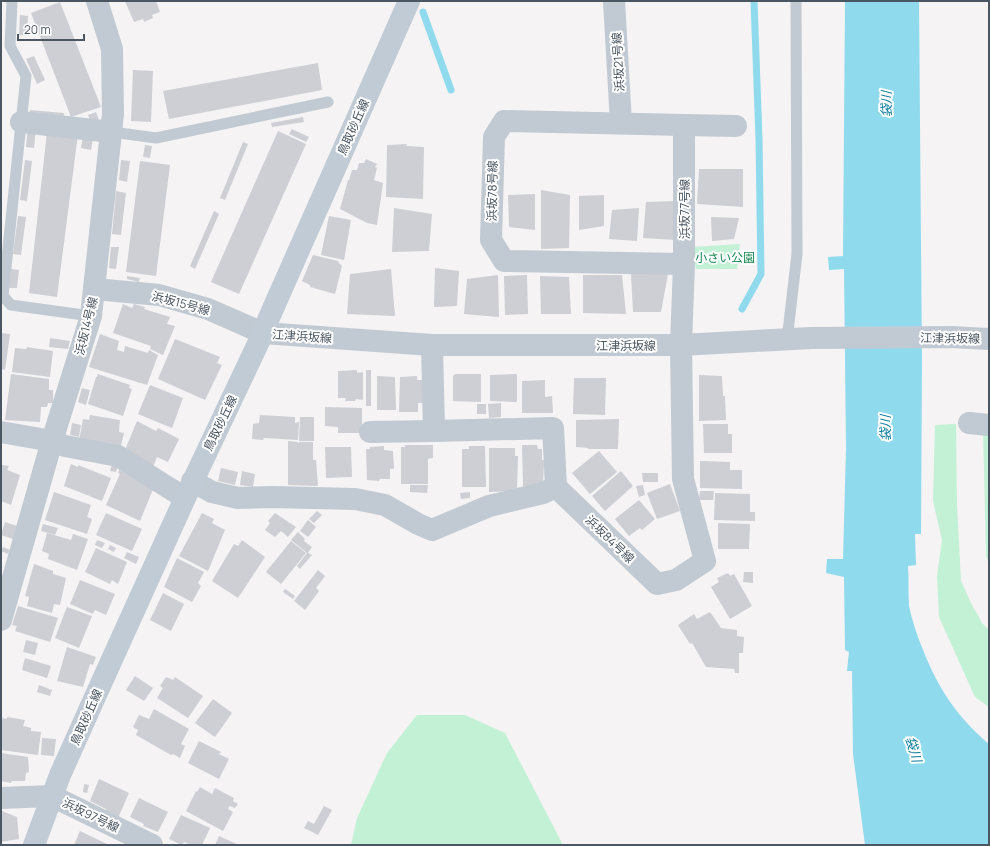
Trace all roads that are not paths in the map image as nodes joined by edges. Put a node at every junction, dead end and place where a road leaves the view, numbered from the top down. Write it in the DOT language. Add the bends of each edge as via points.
graph roads {
  1 [pos="12,1"];
  2 [pos="97,1"];
  3 [pos="409,1"];
  4 [pos="614,1"];
  5 [pos="796,1"];
  6 [pos="328,102"];
  7 [pos="21,122"];
  8 [pos="621,123"];
  9 [pos="684,125"];
  10 [pos="736,126"];
  11 [pos="112,132"];
  12 [pos="684,264"];
  13 [pos="95,289"];
  14 [pos="91,316"];
  15 [pos="263,333"];
  16 [pos="989,339"];
  17 [pos="787,340"];
  18 [pos="432,345"];
  19 [pos="681,345"];
  20 [pos="434,430"];
  21 [pos="1,432"];
  22 [pos="370,432"];
  23 [pos="52,441"];
  24 [pos="556,487"];
  25 [pos="189,489"];
  26 [pos="1,620"];
  27 [pos="52,796"];
  28 [pos="1,798"];
  29 [pos="34,845"];
  30 [pos="152,845"];
  1 -- 7 [label="lane" via="10,46 26,76"];
  2 -- 11 [label="street, 浜坂14号線" via="112,49"];
  3 -- 15 [label="main road, 鳥取砂丘線"];
  4 -- 8 [label="street, 浜坂21号線"];
  5 -- 17 [label="lane" via="797,254"];
  6 -- 11 [label="lane" via="156,138"];
  7 -- 11 [label="street"];
  7 -- 14 [label="lane" via="3,296 11,305"];
  8 -- 9 [label="street, 浜坂78号線"];
  8 -- 12 [label="street, 浜坂78号線" via="504,121 494,137 491,240 504,261"];
  9 -- 10 [label="street"];
  9 -- 12 [label="street, 浜坂77号線"];
  11 -- 13 [label="street, 浜坂14号線"];
  12 -- 19 [label="street, 浜坂77号線"];
  13 -- 14 [label="street, 浜坂14号線"];
  13 -- 15 [label="street, 浜坂15号線" via="159,295 208,309"];
  14 -- 23 [label="street, 浜坂14号線"];
  15 -- 18 [label="street, 江津浜坂線"];
  15 -- 25 [label="main road, 鳥取砂丘線"];
  16 -- 17 [label="street, 江津浜坂線" via="950,337"];
  17 -- 19 [label="street, 江津浜坂線"];
  18 -- 19 [label="street, 江津浜坂線"];
  18 -- 20 [label="street"];
  19 -- 24 [label="street, 浜坂84号線" via="682,479 705,561 676,580 657,584"];
  20 -- 22 [label="street"];
  20 -- 24 [label="street" via="553,428"];
  21 -- 23 [label="street"];
  23 -- 25 [label="street" via="118,456"];
  23 -- 26 [label="street, 浜坂14号線"];
  24 -- 25 [label="street" via="543,493 489,506 432,530 385,505 355,499 238,498"];
  25 -- 27 [label="main road, 鳥取砂丘線"];
  27 -- 28 [label="street"];
  27 -- 29 [label="main road, 鳥取砂丘線"];
  27 -- 30 [label="street, 浜坂97号線"];
}
